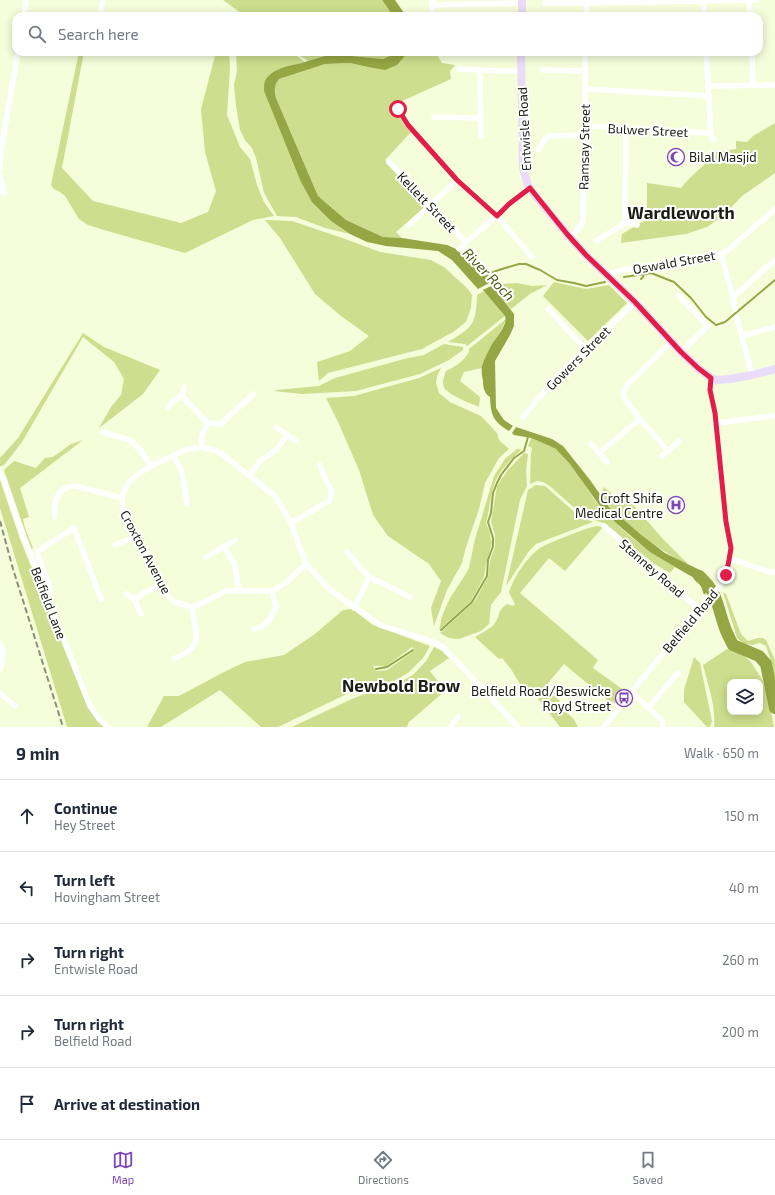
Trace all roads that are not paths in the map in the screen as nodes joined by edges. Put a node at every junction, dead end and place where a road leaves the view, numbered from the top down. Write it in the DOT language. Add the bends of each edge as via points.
graph roads {
  1 [pos="26,0"];
  2 [pos="103,0"];
  3 [pos="749,0"];
  4 [pos="757,0"];
  5 [pos="522,1"];
  6 [pos="641,1"];
  7 [pos="703,1"];
  8 [pos="432,2"];
  9 [pos="466,2"];
  10 [pos="587,2"];
  11 [pos="545,3"];
  12 [pos="24,12"];
  13 [pos="101,12"];
  14 [pos="432,12"];
  15 [pos="522,12"];
  16 [pos="586,12"];
  17 [pos="704,12"];
  18 [pos="750,12"];
  19 [pos="17,56"];
  20 [pos="521,56"];
  21 [pos="585,56"];
  22 [pos="706,56"];
  23 [pos="752,56"];
  24 [pos="460,69"];
  25 [pos="480,70"];
  26 [pos="521,70"];
  27 [pos="542,70"];
  28 [pos="585,71"];
  29 [pos="753,85"];
  30 [pos="775,85"];
  31 [pos="708,86"];
  32 [pos="585,89"];
  33 [pos="709,96"];
  34 [pos="398,109"];
  35 [pos="434,117"];
  36 [pos="481,118"];
  37 [pos="585,126"];
  38 [pos="626,128"];
  39 [pos="711,133"];
  40 [pos="585,135"];
  41 [pos="481,136"];
  42 [pos="713,140"];
  43 [pos="538,150"];
  44 [pos="389,162"];
  45 [pos="0,168"];
  46 [pos="0,174"];
  47 [pos="457,180"];
  48 [pos="530,188"];
  49 [pos="4,192"];
  50 [pos="430,206"];
  51 [pos="775,209"];
  52 [pos="497,216"];
  53 [pos="625,223"];
  54 [pos="409,225"];
  55 [pos="637,225"];
  56 [pos="570,238"];
  57 [pos="596,241"];
  58 [pos="466,242"];
  59 [pos="459,249"];
  60 [pos="721,254"];
  61 [pos="532,257"];
  62 [pos="775,260"];
  63 [pos="606,275"];
  64 [pos="679,296"];
  65 [pos="733,297"];
  66 [pos="635,302"];
  67 [pos="548,309"];
  68 [pos="735,309"];
  69 [pos="737,318"];
  70 [pos="775,327"];
  71 [pos="742,336"];
  72 [pos="672,342"];
  73 [pos="586,350"];
  74 [pos="681,352"];
  75 [pos="775,369"];
  76 [pos="752,375"];
  77 [pos="711,378"];
  78 [pos="184,387"];
  79 [pos="253,394"];
  80 [pos="182,396"];
  81 [pos="168,407"];
  82 [pos="775,416"];
  83 [pos="523,417"];
  84 [pos="640,420"];
  85 [pos="208,423"];
  86 [pos="716,423"];
  87 [pos="276,427"];
  88 [pos="102,432"];
  89 [pos="287,435"];
  90 [pos="296,440"];
  91 [pos="679,442"];
  92 [pos="591,444"];
  93 [pos="201,447"];
  94 [pos="668,451"];
  95 [pos="599,453"];
  96 [pos="173,455"];
  97 [pos="662,456"];
  98 [pos="607,462"];
  99 [pos="320,465"];
  100 [pos="151,466"];
  101 [pos="0,473"];
  102 [pos="250,476"];
  103 [pos="122,498"];
  104 [pos="187,504"];
  105 [pos="55,518"];
  106 [pos="291,523"];
  107 [pos="604,526"];
  108 [pos="137,536"];
  109 [pos="235,540"];
  110 [pos="115,545"];
  111 [pos="224,547"];
  112 [pos="347,552"];
  113 [pos="206,557"];
  114 [pos="729,560"];
  115 [pos="306,564"];
  116 [pos="775,572"];
  117 [pos="370,577"];
  118 [pos="161,585"];
  119 [pos="239,591"];
  120 [pos="272,591"];
  121 [pos="127,594"];
  122 [pos="410,597"];
  123 [pos="101,599"];
  124 [pos="135,600"];
  125 [pos="49,603"];
  126 [pos="192,607"];
  127 [pos="354,608"];
  128 [pos="700,609"];
  129 [pos="141,614"];
  130 [pos="254,629"];
  131 [pos="0,643"];
  132 [pos="175,658"];
  133 [pos="0,670"];
  134 [pos="678,673"];
  135 [pos="0,687"];
  136 [pos="631,692"];
  137 [pos="0,693"];
  138 [pos="15,706"];
  139 [pos="648,708"];
  140 [pos="458,717"];
  141 [pos="108,727"];
  142 [pos="450,727"];
  143 [pos="518,727"];
  144 [pos="604,727"];
  145 [pos="664,727"];
  1 -- 12 [label="street"];
  2 -- 13 [label="street"];
  3 -- 4 [label="street"];
  3 -- 7 [label="street"];
  3 -- 18 [label="street"];
  5 -- 9 [label="street"];
  5 -- 15 [label="main road"];
  6 -- 7 [label="street"];
  6 -- 10 [label="street"];
  7 -- 17 [label="street"];
  8 -- 9 [label="street"];
  8 -- 14 [label="street"];
  10 -- 11 [label="street"];
  10 -- 16 [label="street"];
  19 -- 45 [label="street"];
  20 -- 26 [label="main road, Entwisle Road"];
  21 -- 28 [label="street, Ramsay Street"];
  22 -- 31 [label="street"];
  23 -- 29 [label="street"];
  24 -- 25 [label="street"];
  25 -- 26 [label="street"];
  25 -- 36 [label="street"];
  26 -- 48 [label="main road, Entwisle Road" via="523,168"];
  27 -- 28 [label="street"];
  28 -- 32 [label="street, Ramsay Street"];
  29 -- 30 [label="street"];
  29 -- 31 [label="street"];
  31 -- 33 [label="street"];
  32 -- 33 [label="street"];
  32 -- 37 [label="street, Ramsay Street"];
  33 -- 39 [label="street"];
  34 -- 47 [label="street" via="408,125"];
  35 -- 36 [label="street"];
  36 -- 41 [label="street"];
  37 -- 38 [label="street, Bulwer Street"];
  37 -- 40 [label="street, Ramsay Street"];
  38 -- 39 [label="street, Bulwer Street"];
  38 -- 53 [label="street"];
  39 -- 42 [label="street"];
  40 -- 43 [label="street" via="549,136"];
  40 -- 56 [label="street, Ramsay Street" via="583,222"];
  44 -- 50 [label="street, Kellett Street"];
  46 -- 49 [label="street"];
  47 -- 50 [label="street"];
  47 -- 52 [label="street"];
  48 -- 52 [label="street"];
  48 -- 56 [label="main road, Entwisle Road"];
  50 -- 54 [label="street"];
  50 -- 58 [label="street, Kellett Street"];
  51 -- 60 [label="street, Oswald Street"];
  52 -- 58 [label="street"];
  52 -- 61 [label="street"];
  53 -- 55 [label="street"];
  53 -- 57 [label="street"];
  56 -- 63 [label="main road, Entwisle Road"];
  58 -- 59 [label="street"];
  60 -- 63 [label="street, Oswald Street"];
  60 -- 65 [label="street"];
  62 -- 65 [label="street"];
  63 -- 66 [label="main road, Entwisle Road"];
  64 -- 74 [label="street" via="708,326"];
  65 -- 68 [label="street"];
  66 -- 72 [label="main road, Entwisle Road"];
  66 -- 73 [label="street, Gowers Street"];
  67 -- 73 [label="street"];
  69 -- 71 [label="street"];
  70 -- 71 [label="street"];
  71 -- 76 [label="street"];
  72 -- 74 [label="main road, Entwisle Road"];
  72 -- 84 [label="street" via="627,385 624,391 626,401"];
  73 -- 83 [label="street, Gowers Street" via="562,371"];
  74 -- 77 [label="main road, Entwisle Road"];
  75 -- 76 [label="main road"];
  76 -- 77 [label="main road" via="717,380"];
  77 -- 86 [label="street, Belfield Road" via="710,390"];
  78 -- 80 [label="street"];
  79 -- 85 [label="street" via="221,424"];
  80 -- 81 [label="street"];
  80 -- 85 [label="street"];
  82 -- 86 [label="street"];
  84 -- 94 [label="street"];
  84 -- 95 [label="street"];
  85 -- 93 [label="street" via="202,435"];
  86 -- 114 [label="street, Belfield Road" via="731,548"];
  87 -- 89 [label="street"];
  88 -- 100 [label="street" via="130,440"];
  89 -- 90 [label="street"];
  89 -- 102 [label="street" via="277,449 260,461"];
  91 -- 94 [label="street"];
  92 -- 95 [label="street"];
  93 -- 96 [label="street, Croxton Avenue"];
  93 -- 102 [label="street" via="222,454"];
  94 -- 97 [label="street"];
  95 -- 98 [label="street"];
  96 -- 100 [label="street, Croxton Avenue"];
  96 -- 104 [label="street" via="182,472"];
  99 -- 106 [label="street" via="332,492 329,501"];
  100 -- 103 [label="street, Croxton Avenue" via="130,482"];
  101 -- 125 [label="street, Belfield Lane"];
  102 -- 106 [label="street" via="275,496"];
  103 -- 105 [label="street" via="69,486 58,494 54,507"];
  103 -- 108 [label="street, Croxton Avenue" via="123,510"];
  106 -- 115 [label="street"];
  107 -- 128 [label="street, Stanney Road"];
  108 -- 110 [label="street"];
  108 -- 118 [label="street, Croxton Avenue"];
  109 -- 111 [label="street"];
  111 -- 113 [label="street"];
  111 -- 119 [label="street" via="235,566"];
  112 -- 117 [label="street"];
  114 -- 116 [label="street"];
  114 -- 128 [label="street, Belfield Road" via="726,575"];
  115 -- 120 [label="street" via="287,582"];
  115 -- 127 [label="street" via="329,590"];
  117 -- 122 [label="street"];
  117 -- 127 [label="street"];
  118 -- 124 [label="street" via="143,593"];
  118 -- 126 [label="street, Croxton Avenue" via="172,600"];
  119 -- 120 [label="street"];
  119 -- 126 [label="street" via="225,591"];
  120 -- 130 [label="street" via="276,607 270,620 264,627"];
  121 -- 124 [label="street"];
  123 -- 125 [label="street" via="74,528 37,552 50,588"];
  124 -- 129 [label="street"];
  125 -- 141 [label="street, Belfield Lane" via="90,706"];
  126 -- 132 [label="street" via="196,640 186,654"];
  127 -- 143 [label="street" via="380,624 444,648"];
  128 -- 136 [label="street, Belfield Road"];
  131 -- 133 [label="street" via="3,651"];
  134 -- 139 [label="street"];
  135 -- 137 [label="street"];
  136 -- 139 [label="street"];
  136 -- 144 [label="street, Belfield Road"];
  137 -- 138 [label="street"];
  139 -- 145 [label="street" via="660,719"];
  140 -- 142 [label="street"];
}
